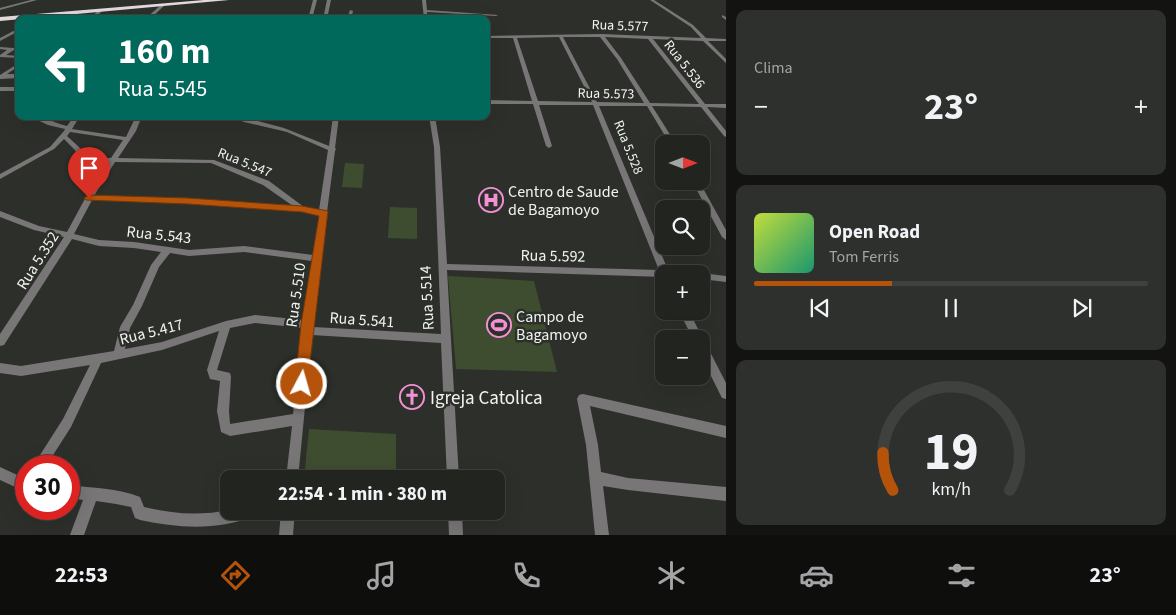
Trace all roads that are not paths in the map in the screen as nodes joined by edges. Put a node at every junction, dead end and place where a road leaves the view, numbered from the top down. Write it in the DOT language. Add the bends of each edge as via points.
graph roads {
  1 [pos="14,0"];
  2 [pos="35,0"];
  3 [pos="197,0"];
  4 [pos="208,0"];
  5 [pos="226,0"];
  6 [pos="315,0"];
  7 [pos="329,0"];
  8 [pos="424,0"];
  9 [pos="652,0"];
  10 [pos="23,3"];
  11 [pos="162,5"];
  12 [pos="460,6"];
  13 [pos="0,9"];
  14 [pos="101,10"];
  15 [pos="351,11"];
  16 [pos="425,11"];
  17 [pos="463,13"];
  18 [pos="33,15"];
  19 [pos="54,15"];
  20 [pos="95,15"];
  21 [pos="151,15"];
  22 [pos="311,15"];
  23 [pos="326,15"];
  24 [pos="350,15"];
  25 [pos="426,15"];
  26 [pos="485,15"];
  27 [pos="490,15"];
  28 [pos="496,16"];
  29 [pos="15,17"];
  30 [pos="0,18"];
  31 [pos="15,18"];
  32 [pos="15,31"];
  33 [pos="560,35"];
  34 [pos="601,35"];
  35 [pos="490,37"];
  36 [pos="649,37"];
  37 [pos="515,38"];
  38 [pos="702,39"];
  39 [pos="0,40"];
  40 [pos="726,40"];
  41 [pos="0,48"];
  42 [pos="15,57"];
  43 [pos="726,62"];
  44 [pos="15,67"];
  45 [pos="15,76"];
  46 [pos="1,77"];
  47 [pos="0,89"];
  48 [pos="15,89"];
  49 [pos="490,102"];
  50 [pos="536,104"];
  51 [pos="596,105"];
  52 [pos="650,106"];
  53 [pos="702,106"];
  54 [pos="726,106"];
  55 [pos="41,120"];
  56 [pos="74,120"];
  57 [pos="137,120"];
  58 [pos="243,120"];
  59 [pos="336,120"];
  60 [pos="433,120"];
  61 [pos="67,131"];
  62 [pos="668,135"];
  63 [pos="726,135"];
  64 [pos="127,139"];
  65 [pos="548,146"];
  66 [pos="333,149"];
  67 [pos="110,163"];
  68 [pos="0,177"];
  69 [pos="700,190"];
  70 [pos="89,198"];
  71 [pos="302,209"];
  72 [pos="0,214"];
  73 [pos="324,214"];
  74 [pos="717,220"];
  75 [pos="726,221"];
  76 [pos="70,235"];
  77 [pos="726,237"];
  78 [pos="167,251"];
  79 [pos="318,259"];
  80 [pos="661,265"];
  81 [pos="442,268"];
  82 [pos="655,273"];
  83 [pos="710,277"];
  84 [pos="726,279"];
  85 [pos="226,325"];
  86 [pos="308,328"];
  87 [pos="2,337"];
  88 [pos="446,339"];
  89 [pos="120,354"];
  90 [pos="98,359"];
  91 [pos="710,362"];
  92 [pos="0,368"];
  93 [pos="726,393"];
  94 [pos="298,419"];
  95 [pos="726,432"];
  96 [pos="47,455"];
  97 [pos="293,470"];
  98 [pos="453,470"];
  99 [pos="0,473"];
  100 [pos="597,478"];
  101 [pos="15,480"];
  102 [pos="80,493"];
  103 [pos="726,494"];
  104 [pos="92,495"];
  105 [pos="220,519"];
  106 [pos="287,520"];
  107 [pos="455,520"];
  108 [pos="77,535"];
  109 [pos="286,535"];
  110 [pos="456,535"];
  111 [pos="602,535"];
  1 -- 10 [label="street"];
  2 -- 10 [label="street"];
  3 -- 4 [label="highway"];
  3 -- 18 [label="highway"];
  5 -- 11 [label="highway"];
  6 -- 22 [label="street"];
  7 -- 23 [label="street"];
  8 -- 16 [label="street"];
  9 -- 38 [label="street" via="692,26"];
  10 -- 13 [label="street"];
  11 -- 14 [label="highway"];
  11 -- 21 [label="street"];
  12 -- 17 [label="street"];
  14 -- 19 [label="highway"];
  14 -- 20 [label="street"];
  15 -- 24 [label="street"];
  16 -- 17 [label="street"];
  16 -- 25 [label="street"];
  17 -- 26 [label="street"];
  27 -- 28 [label="street"];
  29 -- 30 [label="highway"];
  30 -- 31 [label="highway"];
  32 -- 39 [label="street"];
  33 -- 34 [label="street, Rua 5.577"];
  33 -- 37 [label="street, Rua 5.577" via="518,35"];
  33 -- 51 [label="street, Rua 5.528"];
  34 -- 36 [label="street, Rua 5.577"];
  34 -- 52 [label="street" via="620,58"];
  35 -- 37 [label="street"];
  36 -- 38 [label="street, Rua 5.577"];
  36 -- 53 [label="street, Rua 5.536"];
  37 -- 50 [label="street"];
  38 -- 40 [label="street, Rua 5.577"];
  38 -- 43 [label="street"];
  41 -- 42 [label="street" via="12,49 1,56"];
  44 -- 46 [label="street"];
  45 -- 46 [label="street"];
  47 -- 48 [label="street"];
  49 -- 50 [label="street, Rua 5.573"];
  50 -- 51 [label="street, Rua 5.573"];
  50 -- 65 [label="street"];
  51 -- 52 [label="street, Rua 5.573"];
  51 -- 80 [label="street, Rua 5.528"];
  52 -- 53 [label="street, Rua 5.573"];
  52 -- 62 [label="street"];
  53 -- 54 [label="street, Rua 5.573"];
  53 -- 63 [label="street, Rua 5.536"];
  55 -- 61 [label="street"];
  56 -- 61 [label="street"];
  57 -- 64 [label="street, Rua 5.352"];
  58 -- 66 [label="street" via="288,131"];
  59 -- 66 [label="street, Rua 5.510"];
  60 -- 81 [label="street, Rua 5.514" via="437,147"];
  61 -- 64 [label="street"];
  61 -- 67 [label="street, Rua 5.547" via="82,157"];
  61 -- 68 [label="street" via="52,148"];
  64 -- 67 [label="street, Rua 5.352"];
  66 -- 73 [label="street, Rua 5.510"];
  67 -- 70 [label="street, Rua 5.352"];
  67 -- 71 [label="street, Rua 5.547" via="212,161 266,183"];
  69 -- 74 [label="street"];
  70 -- 71 [label="street"];
  70 -- 76 [label="street, Rua 5.352"];
  71 -- 73 [label="street"];
  72 -- 76 [label="street, Rua 5.543" via="37,228"];
  73 -- 79 [label="street, Rua 5.510"];
  74 -- 75 [label="street"];
  74 -- 77 [label="street"];
  76 -- 78 [label="street, Rua 5.543" via="99,243 134,244"];
  76 -- 87 [label="street, Rua 5.352"];
  78 -- 79 [label="street, Rua 5.543" via="189,253 244,249"];
  78 -- 89 [label="street" via="155,265 123,331"];
  79 -- 86 [label="street, Rua 5.510"];
  81 -- 82 [label="street, Rua 5.592"];
  81 -- 88 [label="street, Rua 5.514"];
  83 -- 84 [label="street"];
  85 -- 86 [label="street, Rua 5.417" via="264,318"];
  85 -- 89 [label="street, Rua 5.417" via="162,346"];
  85 -- 94 [label="street" via="212,370 214,374 226,377 225,428 230,430"];
  86 -- 88 [label="street, Rua 5.541"];
  86 -- 94 [label="street, Rua 5.510"];
  88 -- 98 [label="street, Rua 5.514"];
  89 -- 90 [label="street, Rua 5.417"];
  90 -- 92 [label="street, Rua 5.417" via="21,371"];
  90 -- 96 [label="street" via="67,423"];
  91 -- 93 [label="street"];
  94 -- 97 [label="street, Rua 5.510"];
  95 -- 100 [label="street" via="583,399"];
  99 -- 101 [label="street"];
  100 -- 103 [label="street"];
  100 -- 111 [label="street"];
  102 -- 104 [label="street"];
  104 -- 105 [label="street" via="132,502 140,513 179,521"];
  104 -- 108 [label="street"];
  106 -- 109 [label="street"];
  107 -- 110 [label="street"];
}
